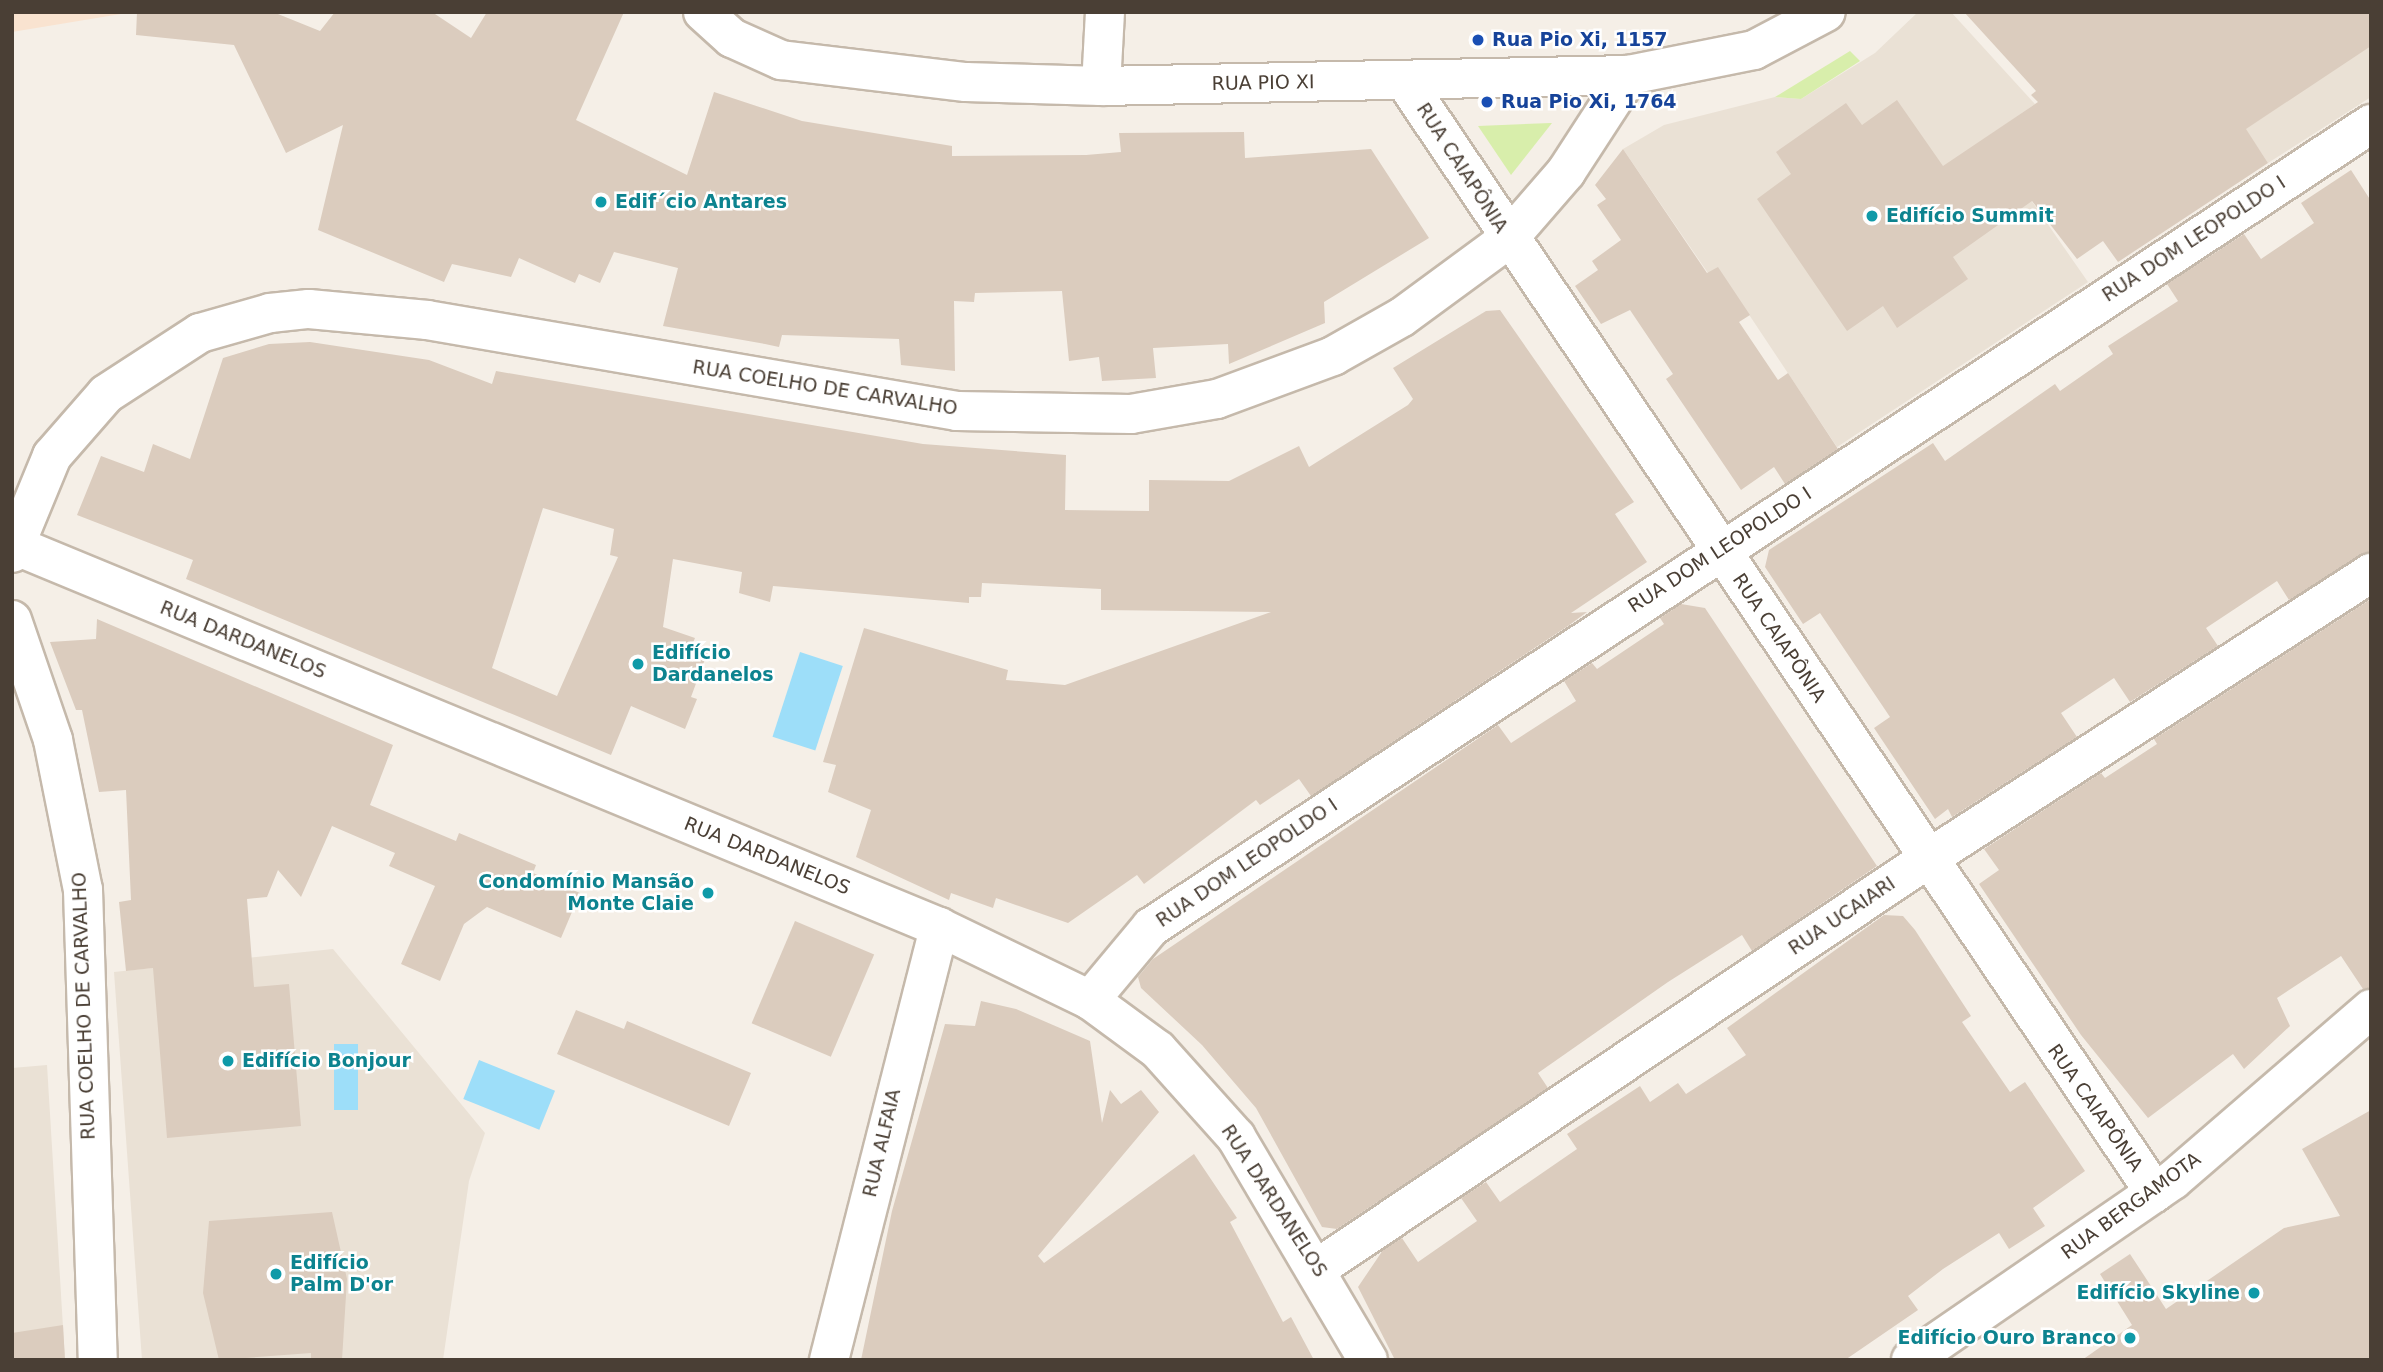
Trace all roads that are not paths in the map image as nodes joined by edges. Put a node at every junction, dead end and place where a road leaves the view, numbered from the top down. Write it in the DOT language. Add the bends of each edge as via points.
graph roads {
  1 [pos="703,12"];
  2 [pos="1104,12"];
  3 [pos="1826,12"];
  4 [pos="1629,75"];
  5 [pos="1405,81"];
  6 [pos="1101,86"];
  7 [pos="2371,124"];
  8 [pos="1508,239"];
  9 [pos="13,549"];
  10 [pos="1720,550"];
  11 [pos="2371,573"];
  12 [pos="12,620"];
  13 [pos="1926,860"];
  14 [pos="939,928"];
  15 [pos="1090,1000"];
  16 [pos="2371,1009"];
  17 [pos="2155,1193"];
  18 [pos="1318,1268"];
  19 [pos="98,1360"];
  20 [pos="829,1360"];
  21 [pos="1368,1360"];
  22 [pos="1911,1360"];
  1 -- 6 [label="street, RUA PIO XI" via="732,38 781,60 966,82"];
  2 -- 6 [label="street"];
  3 -- 4 [label="street, RUA PIO XI" via="1754,50"];
  4 -- 5 [label="street, RUA PIO XI"];
  4 -- 8 [label="street, RUA COELHO DE CARVALHO" via="1566,172"];
  5 -- 6 [label="street, RUA PIO XI"];
  5 -- 8 [label="street, RUA CAIAPÔNIA"];
  7 -- 10 [label="street, RUA DOM LEOPOLDO I"];
  8 -- 9 [label="street, RUA COELHO DE CARVALHO" via="1402,317 1333,356 1217,399 1131,414 957,411 403,317 309,309 270,313 200,333 106,394 52,456"];
  8 -- 10 [label="street, RUA CAIAPÔNIA"];
  9 -- 14 [label="street, RUA DARDANELOS"];
  10 -- 13 [label="street, RUA CAIAPÔNIA"];
  10 -- 15 [label="street, RUA DOM LEOPOLDO I" via="1151,928"];
  11 -- 13 [label="street, RUA UCAIARI"];
  12 -- 19 [label="street, RUA COELHO DE CARVALHO" via="53,740 83,890"];
  13 -- 17 [label="street, RUA CAIAPÔNIA"];
  13 -- 18 [label="street, RUA UCAIARI"];
  14 -- 15 [label="street, RUA DARDANELOS"];
  14 -- 20 [label="street, RUA ALFAIA"];
  15 -- 18 [label="street, RUA DARDANELOS" via="1126,1023 1195,1087 1236,1137"];
  16 -- 17 [label="street, RUA BERGAMOTA"];
  17 -- 22 [label="street, RUA BERGAMOTA"];
  18 -- 21 [label="street, RUA DARDANELOS"];
}
